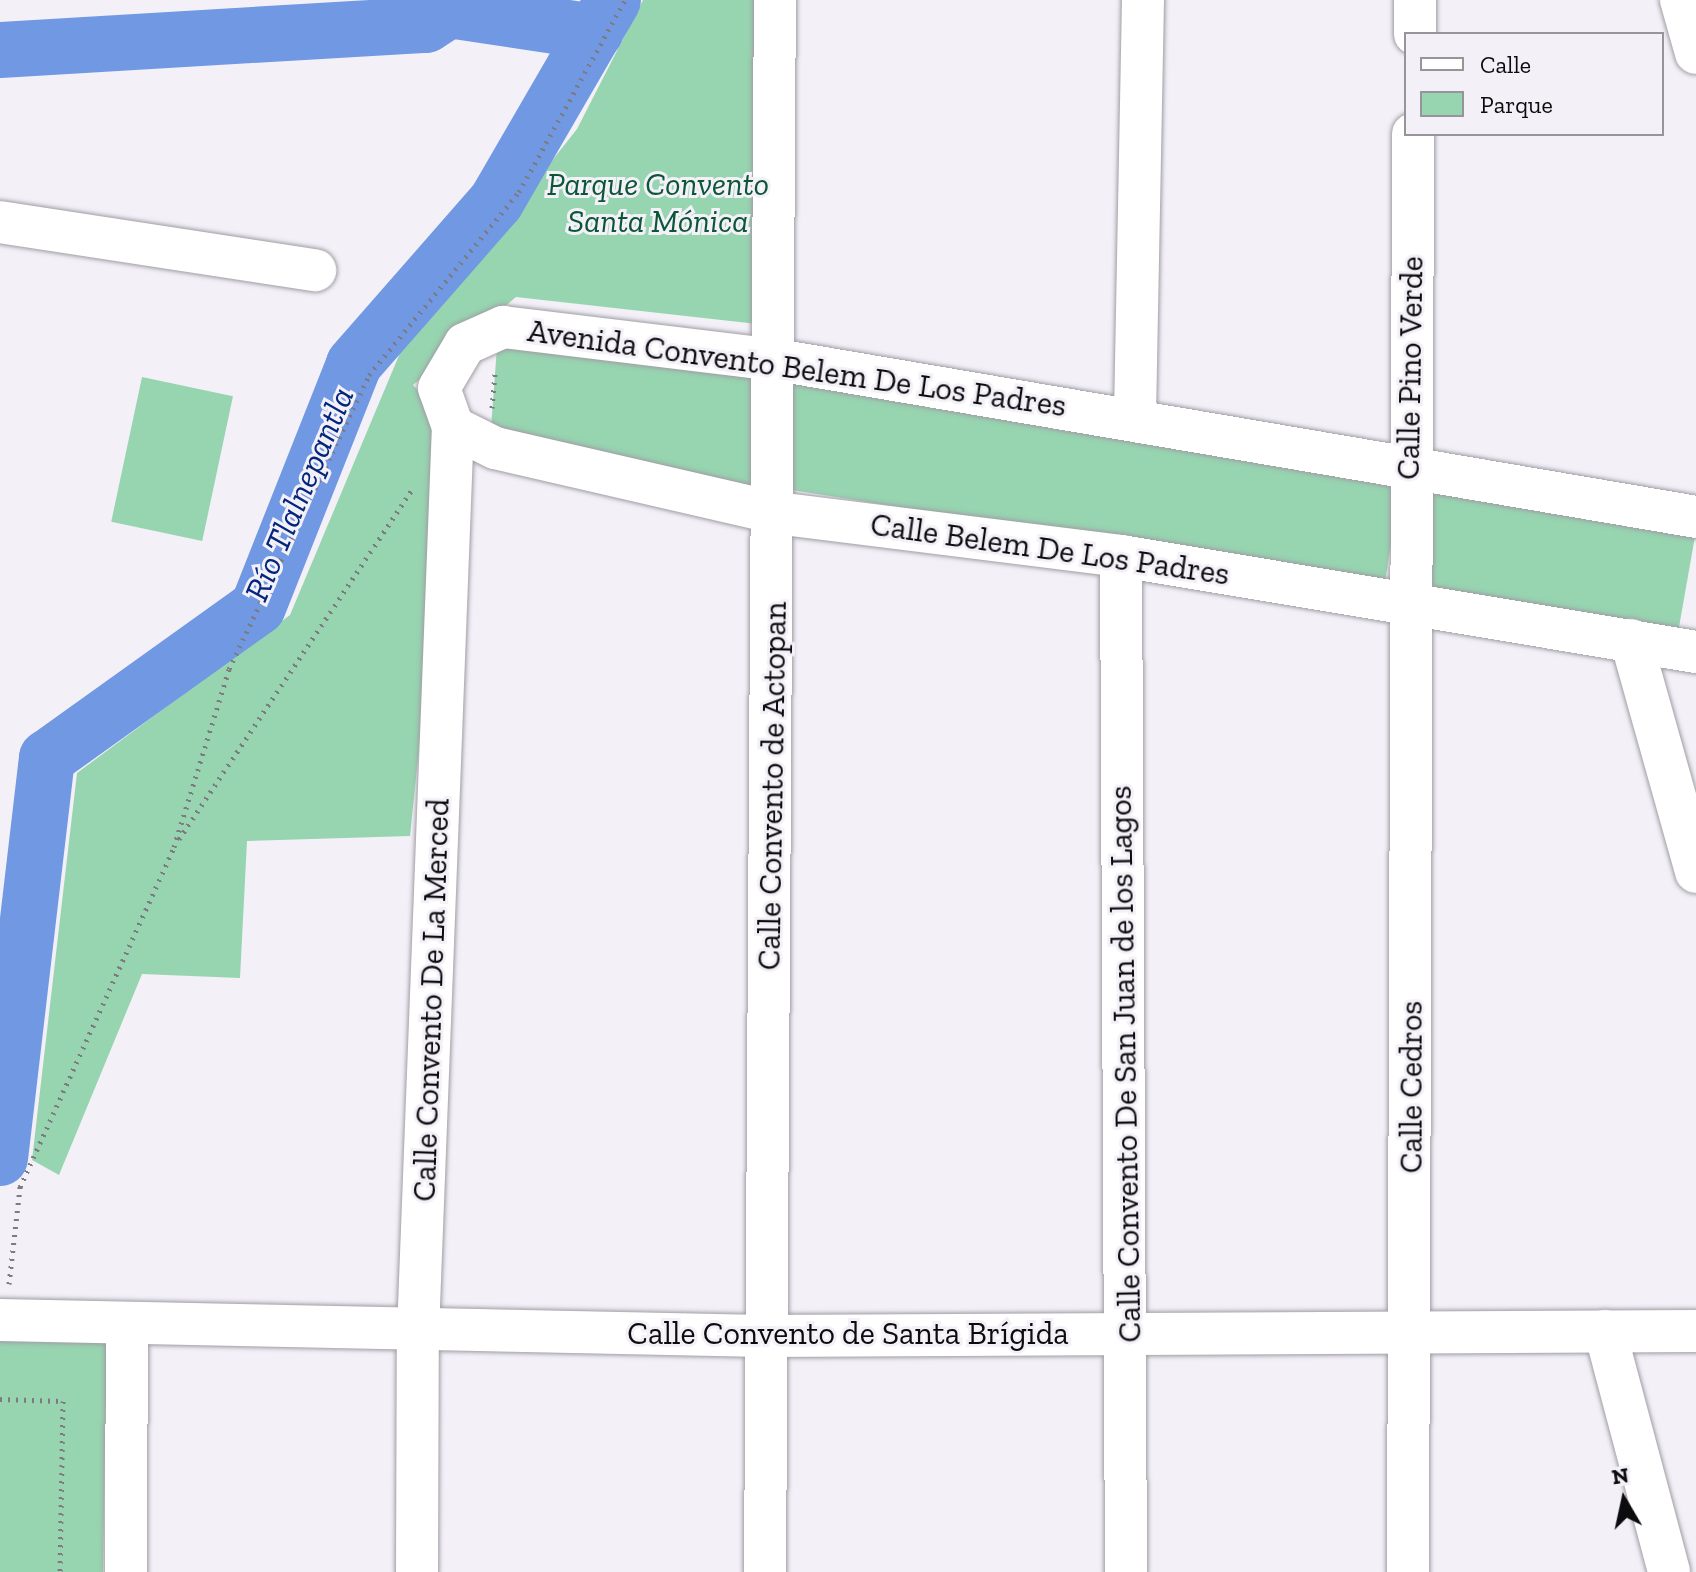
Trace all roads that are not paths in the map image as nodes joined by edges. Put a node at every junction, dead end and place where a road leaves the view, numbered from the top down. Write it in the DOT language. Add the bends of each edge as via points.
graph roads {
  1 [pos="775,0"];
  2 [pos="1143,0"];
  3 [pos="1415,0"];
  4 [pos="1681,0"];
  5 [pos="1415,32"];
  6 [pos="1696,53"];
  7 [pos="1413,136"];
  8 [pos="0,222"];
  9 [pos="315,270"];
  10 [pos="777,360"];
  11 [pos="1135,416"];
  12 [pos="453,427"];
  13 [pos="1408,466"];
  14 [pos="776,513"];
  15 [pos="1696,517"];
  16 [pos="1121,556"];
  17 [pos="1409,601"];
  18 [pos="1631,640"];
  19 [pos="1696,652"];
  20 [pos="1696,872"];
  21 [pos="2,1321"];
  22 [pos="127,1328"];
  23 [pos="1128,1330"];
  24 [pos="1605,1331"];
  25 [pos="1696,1331"];
  26 [pos="418,1332"];
  27 [pos="1412,1332"];
  28 [pos="764,1336"];
  29 [pos="126,1572"];
  30 [pos="417,1572"];
  31 [pos="765,1572"];
  32 [pos="1126,1572"];
  33 [pos="1408,1572"];
  34 [pos="1669,1572"];
  1 -- 10 [label="street, Calle Convento de Actopan"];
  2 -- 11 [label="street"];
  3 -- 5 [label="street"];
  4 -- 6 [label="street"];
  7 -- 13 [label="street, Calle Pino Verde"];
  8 -- 9 [label="street"];
  10 -- 11 [label="street, Avenida Convento Belem De Los Padres"];
  10 -- 12 [label="street, Avenida Convento Belem De Los Padres" via="503,327 465,344 439,388"];
  10 -- 14 [label="street, Calle Convento de Actopan"];
  11 -- 13 [label="street"];
  12 -- 14 [label="street, Calle Belem De Los Padres" via="495,448"];
  12 -- 26 [label="street, Calle Convento De La Merced"];
  13 -- 15 [label="street"];
  13 -- 17 [label="street, Calle Pino Verde"];
  14 -- 16 [label="street, Calle Belem De Los Padres"];
  14 -- 28 [label="street, Calle Convento de Actopan"];
  16 -- 17 [label="street, Calle Belem De Los Padres"];
  16 -- 23 [label="street, Calle Convento De San Juan de los Lagos"];
  17 -- 18 [label="street, Calle Belem De Los Padres"];
  17 -- 27 [label="street, Calle Cedros"];
  18 -- 19 [label="street, Calle Belem De Los Padres"];
  18 -- 20 [label="street"];
  21 -- 22 [label="street, Calle Convento de Santa Brígida"];
  22 -- 26 [label="street, Calle Convento de Santa Brígida"];
  22 -- 29 [label="street"];
  23 -- 27 [label="street, Calle Convento de Santa Brígida"];
  23 -- 28 [label="street, Calle Convento de Santa Brígida"];
  23 -- 32 [label="street, Calle Convento De San Juan de los Lagos"];
  24 -- 25 [label="street, Calle Convento de Santa Brígida"];
  24 -- 27 [label="street, Calle Convento de Santa Brígida"];
  24 -- 34 [label="street"];
  26 -- 28 [label="street, Calle Convento de Santa Brígida"];
  26 -- 30 [label="street, Calle Convento De La Merced"];
  27 -- 33 [label="street, Calle Cedros"];
  28 -- 31 [label="street, Calle Convento de Actopan"];
}
